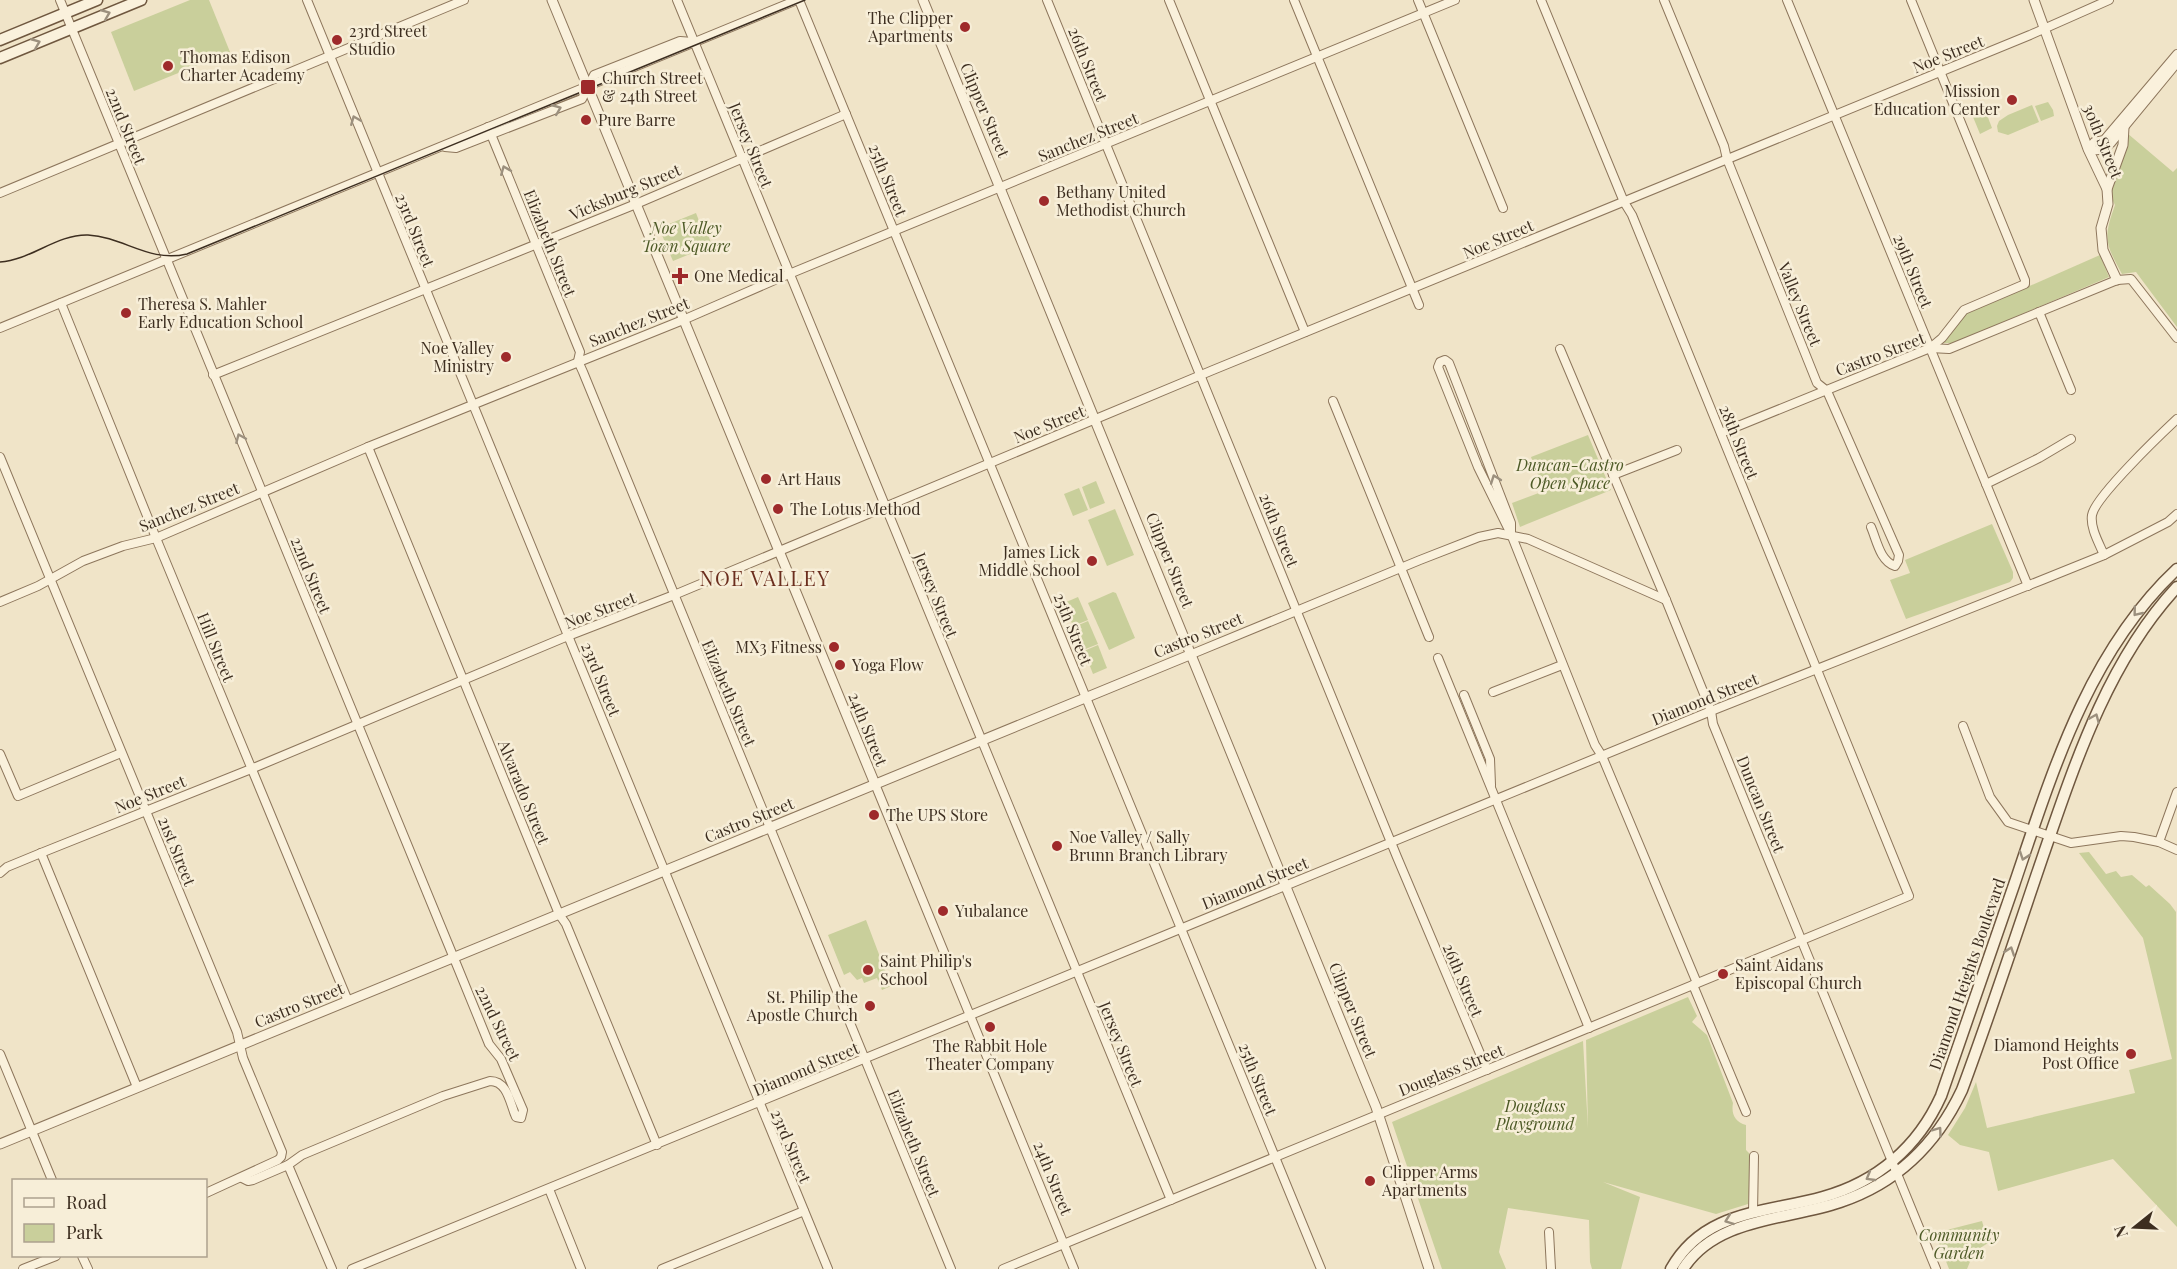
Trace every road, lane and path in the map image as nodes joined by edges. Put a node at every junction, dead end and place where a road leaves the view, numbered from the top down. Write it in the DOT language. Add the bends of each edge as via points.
graph roads {
  1 [pos="60,0"];
  2 [pos="97,0"];
  3 [pos="141,0"];
  4 [pos="307,0"];
  5 [pos="464,0"];
  6 [pos="552,0"];
  7 [pos="677,0"];
  8 [pos="798,0"];
  9 [pos="923,0"];
  10 [pos="1047,0"];
  11 [pos="1169,0"];
  12 [pos="1294,0"];
  13 [pos="1418,0"];
  14 [pos="1455,0"];
  15 [pos="1541,0"];
  16 [pos="1664,0"];
  17 [pos="1787,0"];
  18 [pos="1911,0"];
  19 [pos="2034,0"];
  20 [pos="2109,0"];
  21 [pos="65,13"];
  22 [pos="1423,13"];
  23 [pos="71,28"];
  24 [pos="2045,28"];
  25 [pos="0,40"];
  26 [pos="694,42"];
  27 [pos="2177,54"];
  28 [pos="329,55"];
  29 [pos="1317,57"];
  30 [pos="0,58"];
  31 [pos="2177,63"];
  32 [pos="1940,71"];
  33 [pos="588,86"];
  34 [pos="1210,101"];
  35 [pos="846,114"];
  36 [pos="1834,115"];
  37 [pos="2124,127"];
  38 [pos="488,128"];
  39 [pos="491,136"];
  40 [pos="118,143"];
  41 [pos="1106,143"];
  42 [pos="443,146"];
  43 [pos="2088,149"];
  44 [pos="741,157"];
  45 [pos="1727,159"];
  46 [pos="377,174"];
  47 [pos="1001,187"];
  48 [pos="2107,189"];
  49 [pos="0,193"];
  50 [pos="1624,202"];
  51 [pos="636,204"];
  52 [pos="1503,208"];
  53 [pos="894,231"];
  54 [pos="536,244"];
  55 [pos="165,260"];
  56 [pos="789,274"];
  57 [pos="2117,280"];
  58 [pos="1413,289"];
  59 [pos="425,290"];
  60 [pos="61,303"];
  61 [pos="1419,305"];
  62 [pos="2039,312"];
  63 [pos="683,320"];
  64 [pos="0,328"];
  65 [pos="1305,332"];
  66 [pos="2177,338"];
  67 [pos="1930,348"];
  68 [pos="1560,350"];
  69 [pos="578,361"];
  70 [pos="213,375"];
  71 [pos="1201,375"];
  72 [pos="1827,390"];
  73 [pos="2071,390"];
  74 [pos="1333,401"];
  75 [pos="474,404"];
  76 [pos="1469,413"];
  77 [pos="1458,417"];
  78 [pos="1096,419"];
  79 [pos="2177,419"];
  80 [pos="1721,433"];
  81 [pos="2071,439"];
  82 [pos="368,447"];
  83 [pos="1677,450"];
  84 [pos="0,457"];
  85 [pos="990,463"];
  86 [pos="1613,475"];
  87 [pos="1986,484"];
  88 [pos="263,492"];
  89 [pos="885,506"];
  90 [pos="2177,514"];
  91 [pos="2177,520"];
  92 [pos="2168,522"];
  93 [pos="1871,527"];
  94 [pos="1511,534"];
  95 [pos="156,538"];
  96 [pos="778,551"];
  97 [pos="2104,555"];
  98 [pos="1401,568"];
  99 [pos="2177,569"];
  100 [pos="50,580"];
  101 [pos="2028,586"];
  102 [pos="2177,587"];
  103 [pos="674,595"];
  104 [pos="1666,600"];
  105 [pos="0,602"];
  106 [pos="1298,611"];
  107 [pos="568,636"];
  108 [pos="1429,637"];
  109 [pos="1192,654"];
  110 [pos="1438,658"];
  111 [pos="1562,665"];
  112 [pos="1816,668"];
  113 [pos="463,680"];
  114 [pos="1493,692"];
  115 [pos="1464,695"];
  116 [pos="1086,698"];
  117 [pos="1710,711"];
  118 [pos="357,723"];
  119 [pos="1963,726"];
  120 [pos="982,741"];
  121 [pos="121,753"];
  122 [pos="0,754"];
  123 [pos="1602,756"];
  124 [pos="251,769"];
  125 [pos="875,784"];
  126 [pos="1491,787"];
  127 [pos="2177,792"];
  128 [pos="1496,800"];
  129 [pos="146,810"];
  130 [pos="770,828"];
  131 [pos="2032,831"];
  132 [pos="2049,837"];
  133 [pos="1392,842"];
  134 [pos="2159,842"];
  135 [pos="2177,850"];
  136 [pos="41,853"];
  137 [pos="4,867"];
  138 [pos="665,871"];
  139 [pos="0,873"];
  140 [pos="1286,886"];
  141 [pos="1909,897"];
  142 [pos="560,914"];
  143 [pos="1181,928"];
  144 [pos="1802,940"];
  145 [pos="453,958"];
  146 [pos="1076,971"];
  147 [pos="1695,984"];
  148 [pos="348,1001"];
  149 [pos="969,1014"];
  150 [pos="1589,1028"];
  151 [pos="240,1045"];
  152 [pos="0,1054"];
  153 [pos="865,1059"];
  154 [pos="1487,1070"];
  155 [pos="137,1087"];
  156 [pos="759,1103"];
  157 [pos="1746,1112"];
  158 [pos="1379,1114"];
  159 [pos="32,1131"];
  160 [pos="0,1144"];
  161 [pos="657,1145"];
  162 [pos="1754,1156"];
  163 [pos="1275,1157"];
  164 [pos="288,1165"];
  165 [pos="1895,1167"];
  166 [pos="242,1178"];
  167 [pos="52,1179"];
  168 [pos="549,1189"];
  169 [pos="207,1193"];
  170 [pos="1171,1200"];
  171 [pos="804,1212"];
  172 [pos="1753,1213"];
  173 [pos="1549,1232"];
  174 [pos="1064,1244"];
  175 [pos="53,1257"];
  176 [pos="1319,1268"];
  177 [pos="23,1269"];
  178 [pos="332,1269"];
  179 [pos="352,1269"];
  180 [pos="581,1269"];
  181 [pos="662,1269"];
  182 [pos="828,1269"];
  183 [pos="951,1269"];
  184 [pos="1003,1269"];
  185 [pos="1074,1269"];
  186 [pos="1429,1269"];
  187 [pos="1551,1269"];
  188 [pos="1671,1269"];
  189 [pos="1683,1269"];
  190 [pos="1936,1269"];
  1 -- 21 [label="street, 22nd Street"];
  2 -- 21 [label="main road"];
  23 -- 3 [label="main road, one-way"];
  4 -- 28 [label="street, 23rd Street"];
  5 -- 28 [label="street"];
  6 -- 33 [label="street, 24th Street"];
  7 -- 26 [label="street, Jersey Street"];
  8 -- 26 [label="street"];
  8 -- 35 [label="street, 25th Street"];
  9 -- 47 [label="street, Clipper Street"];
  10 -- 41 [label="street, 26th Street"];
  11 -- 34 [label="street"];
  12 -- 29 [label="street"];
  13 -- 22 [label="street"];
  14 -- 22 [label="street, Sanchez Street"];
  15 -- 50 [label="street, 28th Street"];
  16 -- 45 [label="street, Valley Street"];
  17 -- 36 [label="street, 29th Street"];
  18 -- 32 [label="street"];
  19 -- 24 [label="street, 30th Street"];
  20 -- 24 [label="street, Noe Street"];
  21 -- 23 [label="street, 22nd Street"];
  21 -- 25 [label="main road"];
  22 -- 29 [label="street, Sanchez Street"];
  22 -- 52 [label="street"];
  30 -- 23 [label="main road, one-way"];
  23 -- 40 [label="street, 22nd Street"];
  24 -- 32 [label="street, Noe Street"];
  24 -- 43 [label="street, 30th Street"];
  26 -- 33 [label="street"];
  26 -- 44 [label="street, Jersey Street"];
  27 -- 43 [label="street" via="2104,140 2094,142"];
  28 -- 40 [label="street"];
  46 -- 28 [label="street, 23rd Street, one-way"];
  29 -- 34 [label="street, Sanchez Street"];
  29 -- 58 [label="street"];
  31 -- 37 [label="street"];
  32 -- 36 [label="street, Noe Street"];
  32 -- 67 [label="street" via="2025,284 1964,310"];
  33 -- 38 [label="street"];
  39 -- 33 [label="street, one-way" via="582,99"];
  33 -- 51 [label="street, 24th Street"];
  34 -- 41 [label="street, Sanchez Street"];
  34 -- 65 [label="street"];
  35 -- 44 [label="street, Vicksburg Street"];
  35 -- 53 [label="street, 25th Street"];
  36 -- 45 [label="street, Noe Street"];
  36 -- 67 [label="street, 29th Street"];
  37 -- 43 [label="street" via="2105,149"];
  37 -- 48 [label="street" via="2123,145"];
  38 -- 39 [label="street, Elizabeth Street"];
  38 -- 42 [label="street"];
  39 -- 42 [label="street" via="456,148"];
  54 -- 39 [label="street, Elizabeth Street, one-way"];
  40 -- 49 [label="street"];
  40 -- 55 [label="street, 22nd Street"];
  41 -- 47 [label="street, Sanchez Street"];
  41 -- 71 [label="street, 26th Street"];
  42 -- 46 [label="street"];
  43 -- 48 [label="street, 30th Street"];
  44 -- 51 [label="street, Vicksburg Street"];
  44 -- 56 [label="street, Jersey Street"];
  45 -- 50 [label="street, Noe Street"];
  45 -- 72 [label="street, Valley Street" via="1817,383"];
  46 -- 55 [label="street"];
  46 -- 59 [label="street, 23rd Street"];
  47 -- 53 [label="street, Sanchez Street"];
  47 -- 78 [label="street, Clipper Street"];
  48 -- 57 [label="street, 30th Street" via="2108,204 2101,228 2103,250"];
  50 -- 58 [label="street, Noe Street"];
  50 -- 80 [label="street, 28th Street"];
  51 -- 54 [label="street, Vicksburg Street"];
  51 -- 63 [label="street, 24th Street"];
  53 -- 56 [label="street, Sanchez Street"];
  53 -- 85 [label="street, 25th Street"];
  54 -- 59 [label="street, Vicksburg Street"];
  54 -- 69 [label="street, Elizabeth Street" via="579,352"];
  55 -- 60 [label="street"];
  55 -- 70 [label="street, 22nd Street"];
  56 -- 63 [label="street, Sanchez Street"];
  56 -- 89 [label="street, Jersey Street"];
  57 -- 62 [label="street, Castro Street"];
  57 -- 66 [label="street" via="2131,279"];
  58 -- 61 [label="street"];
  58 -- 65 [label="street, Noe Street"];
  59 -- 70 [label="street, Vicksburg Street"];
  59 -- 75 [label="street, 23rd Street"];
  60 -- 64 [label="street"];
  60 -- 95 [label="street, Hill Street"];
  62 -- 67 [label="street, Castro Street" via="1949,349"];
  62 -- 73 [label="street"];
  63 -- 69 [label="street, Sanchez Street"];
  63 -- 96 [label="street, 24th Street"];
  65 -- 71 [label="street, Noe Street"];
  67 -- 72 [label="street, Castro Street"];
  67 -- 87 [label="street, 29th Street"];
  68 -- 86 [label="street, Duncan Street"];
  69 -- 75 [label="street, Sanchez Street"];
  69 -- 103 [label="street, Elizabeth Street"];
  88 -- 70 [label="street, 22nd Street, one-way"];
  71 -- 78 [label="street, Noe Street"];
  71 -- 106 [label="street, 26th Street"];
  72 -- 80 [label="street, Castro Street"];
  72 -- 93 [label="street, Valley Street" via="1899,555 1895,566 1884,559"];
  74 -- 98 [label="street"];
  75 -- 82 [label="street, Sanchez Street"];
  75 -- 107 [label="street, 23rd Street"];
  76 -- 77 [label="street"];
  76 -- 77 [label="street" via="1445,360 1438,368"];
  94 -- 76 [label="street, one-way"];
  77 -- 94 [label="street"];
  78 -- 85 [label="street, Noe Street"];
  78 -- 109 [label="street, Clipper Street"];
  79 -- 97 [label="street" via="2094,508 2091,523"];
  80 -- 112 [label="street, 28th Street"];
  81 -- 87 [label="street"];
  82 -- 88 [label="street, Sanchez Street"];
  82 -- 113 [label="street, Alvarado Street"];
  83 -- 86 [label="street"];
  84 -- 100 [label="street, 21st Street"];
  85 -- 89 [label="street, Noe Street"];
  85 -- 116 [label="street, 25th Street"];
  86 -- 104 [label="street, Duncan Street"];
  87 -- 101 [label="street, 29th Street"];
  88 -- 95 [label="street, Sanchez Street"];
  88 -- 118 [label="street, 22nd Street"];
  89 -- 96 [label="street, Noe Street"];
  89 -- 120 [label="street, Jersey Street"];
  90 -- 92 [label="street, Diamond Street"];
  91 -- 92 [label="street, Diamond Street"];
  92 -- 97 [label="street, Diamond Street"];
  94 -- 98 [label="street, Castro Street" via="1479,537"];
  94 -- 104 [label="street"];
  94 -- 111 [label="street"];
  95 -- 100 [label="street, Sanchez Street" via="83,561"];
  95 -- 124 [label="street, Hill Street"];
  96 -- 103 [label="street, Noe Street"];
  96 -- 125 [label="street, 24th Street"];
  97 -- 101 [label="street, Diamond Street"];
  98 -- 106 [label="street, Castro Street"];
  98 -- 108 [label="street"];
  99 -- 131 [label="main road, Diamond Heights Boulevard, one-way" via="2135,615 2103,662 2069,734"];
  100 -- 105 [label="street, Sanchez Street"];
  100 -- 121 [label="street, 21st Street"];
  101 -- 112 [label="street, Diamond Street"];
  132 -- 102 [label="main road, Diamond Heights Boulevard, one-way" via="2118,669 2146,624"];
  103 -- 107 [label="street, Noe Street"];
  103 -- 130 [label="street, Elizabeth Street"];
  104 -- 117 [label="street, Duncan Street"];
  106 -- 109 [label="street, Castro Street"];
  106 -- 133 [label="street, 26th Street"];
  107 -- 113 [label="street, Noe Street"];
  107 -- 138 [label="street, 23rd Street"];
  109 -- 116 [label="street, Castro Street"];
  109 -- 140 [label="street, Clipper Street"];
  110 -- 126 [label="street"];
  111 -- 114 [label="street"];
  111 -- 123 [label="street"];
  112 -- 117 [label="street, Diamond Street"];
  112 -- 141 [label="street, 28th Street"];
  113 -- 118 [label="street, Noe Street"];
  113 -- 142 [label="street, Alvarado Street"];
  115 -- 126 [label="street" via="1490,759"];
  116 -- 120 [label="street, Castro Street"];
  116 -- 143 [label="street, 25th Street"];
  117 -- 123 [label="street, Diamond Street"];
  117 -- 144 [label="street, Duncan Street"];
  118 -- 124 [label="street, Noe Street"];
  118 -- 145 [label="street, 22nd Street"];
  119 -- 131 [label="street" via="1990,798 2008,822"];
  120 -- 125 [label="street, Castro Street"];
  120 -- 146 [label="street, Jersey Street"];
  121 -- 122 [label="street" via="18,796"];
  121 -- 129 [label="street, 21st Street"];
  123 -- 128 [label="street, Diamond Street"];
  123 -- 147 [label="street"];
  124 -- 129 [label="street, Noe Street"];
  124 -- 148 [label="street, Hill Street"];
  125 -- 130 [label="street, Castro Street"];
  125 -- 149 [label="street, 24th Street"];
  126 -- 128 [label="street"];
  127 -- 134 [label="street"];
  128 -- 133 [label="street, Diamond Street"];
  128 -- 150 [label="street"];
  129 -- 136 [label="street, Noe Street"];
  129 -- 151 [label="street, 21st Street"];
  130 -- 138 [label="street, Castro Street"];
  130 -- 153 [label="street, Elizabeth Street"];
  131 -- 132 [label="street"];
  131 -- 165 [label="main road, Diamond Heights Boulevard, one-way" via="1941,1096"];
  132 -- 134 [label="street" via="2071,843 2121,836"];
  165 -- 132 [label="main road, Diamond Heights Boulevard, one-way" via="1910,1163 1932,1140 1958,1099"];
  133 -- 140 [label="street, Diamond Street"];
  133 -- 154 [label="street, 26th Street"];
  134 -- 135 [label="street"];
  136 -- 137 [label="street, Noe Street"];
  136 -- 155 [label="street"];
  137 -- 139 [label="street, Noe Street"];
  138 -- 142 [label="street, Castro Street"];
  138 -- 156 [label="street, 23rd Street"];
  140 -- 143 [label="street, Diamond Street"];
  140 -- 158 [label="street, Clipper Street"];
  141 -- 144 [label="street, Douglass Street"];
  142 -- 145 [label="street, Castro Street"];
  142 -- 161 [label="street, Alvarado Street"];
  143 -- 146 [label="street, Diamond Street"];
  143 -- 163 [label="street, 25th Street"];
  144 -- 147 [label="street, Douglass Street"];
  144 -- 165 [label="street, Duncan Street"];
  145 -- 148 [label="street, Castro Street"];
  145 -- 164 [label="street, 22nd Street" via="489,1044 501,1059 523,1110 521,1118 516,1117 499,1083 490,1082 443,1096 302,1155"];
  146 -- 149 [label="street, Diamond Street"];
  146 -- 170 [label="street, Jersey Street"];
  147 -- 150 [label="street, Douglass Street"];
  147 -- 157 [label="street"];
  148 -- 151 [label="street, Castro Street"];
  149 -- 153 [label="street, Diamond Street"];
  149 -- 174 [label="street, 24th Street"];
  150 -- 154 [label="street, Douglass Street"];
  151 -- 155 [label="street, Castro Street"];
  151 -- 166 [label="street, 21st Street" via="282,1152 282,1157"];
  152 -- 159 [label="street"];
  153 -- 156 [label="street, Diamond Street"];
  153 -- 183 [label="street, Elizabeth Street"];
  154 -- 158 [label="street, Douglass Street"];
  155 -- 159 [label="street, Castro Street"];
  156 -- 161 [label="street, Diamond Street"];
  156 -- 171 [label="street, 23rd Street"];
  158 -- 163 [label="street, Douglass Street"];
  158 -- 186 [label="street, Clipper Street"];
  159 -- 160 [label="street, Castro Street"];
  159 -- 167 [label="street"];
  161 -- 168 [label="street, Diamond Street"];
  162 -- 172 [label="street"];
  163 -- 170 [label="street, Douglass Street"];
  163 -- 176 [label="street, 25th Street"];
  164 -- 166 [label="street" via="253,1180"];
  164 -- 178 [label="street"];
  165 -- 172 [label="main road, Diamond Heights Boulevard, one-way" via="1840,1192"];
  165 -- 189 [label="main road, Diamond Heights Boulevard" via="1872,1188 1839,1202 1727,1232 1702,1247"];
  165 -- 190 [label="street, Duncan Street"];
  166 -- 169 [label="street"];
  168 -- 179 [label="street, Diamond Street"];
  168 -- 180 [label="street"];
  170 -- 174 [label="street, Douglass Street"];
  171 -- 181 [label="street"];
  171 -- 182 [label="street, 23rd Street"];
  172 -- 188 [label="main road, Diamond Heights Boulevard, one-way" via="1731,1218 1704,1232"];
  173 -- 187 [label="street"];
  174 -- 184 [label="street, Douglass Street"];
  174 -- 185 [label="street, 24th Street"];
  175 -- 177 [label="street"];
}
